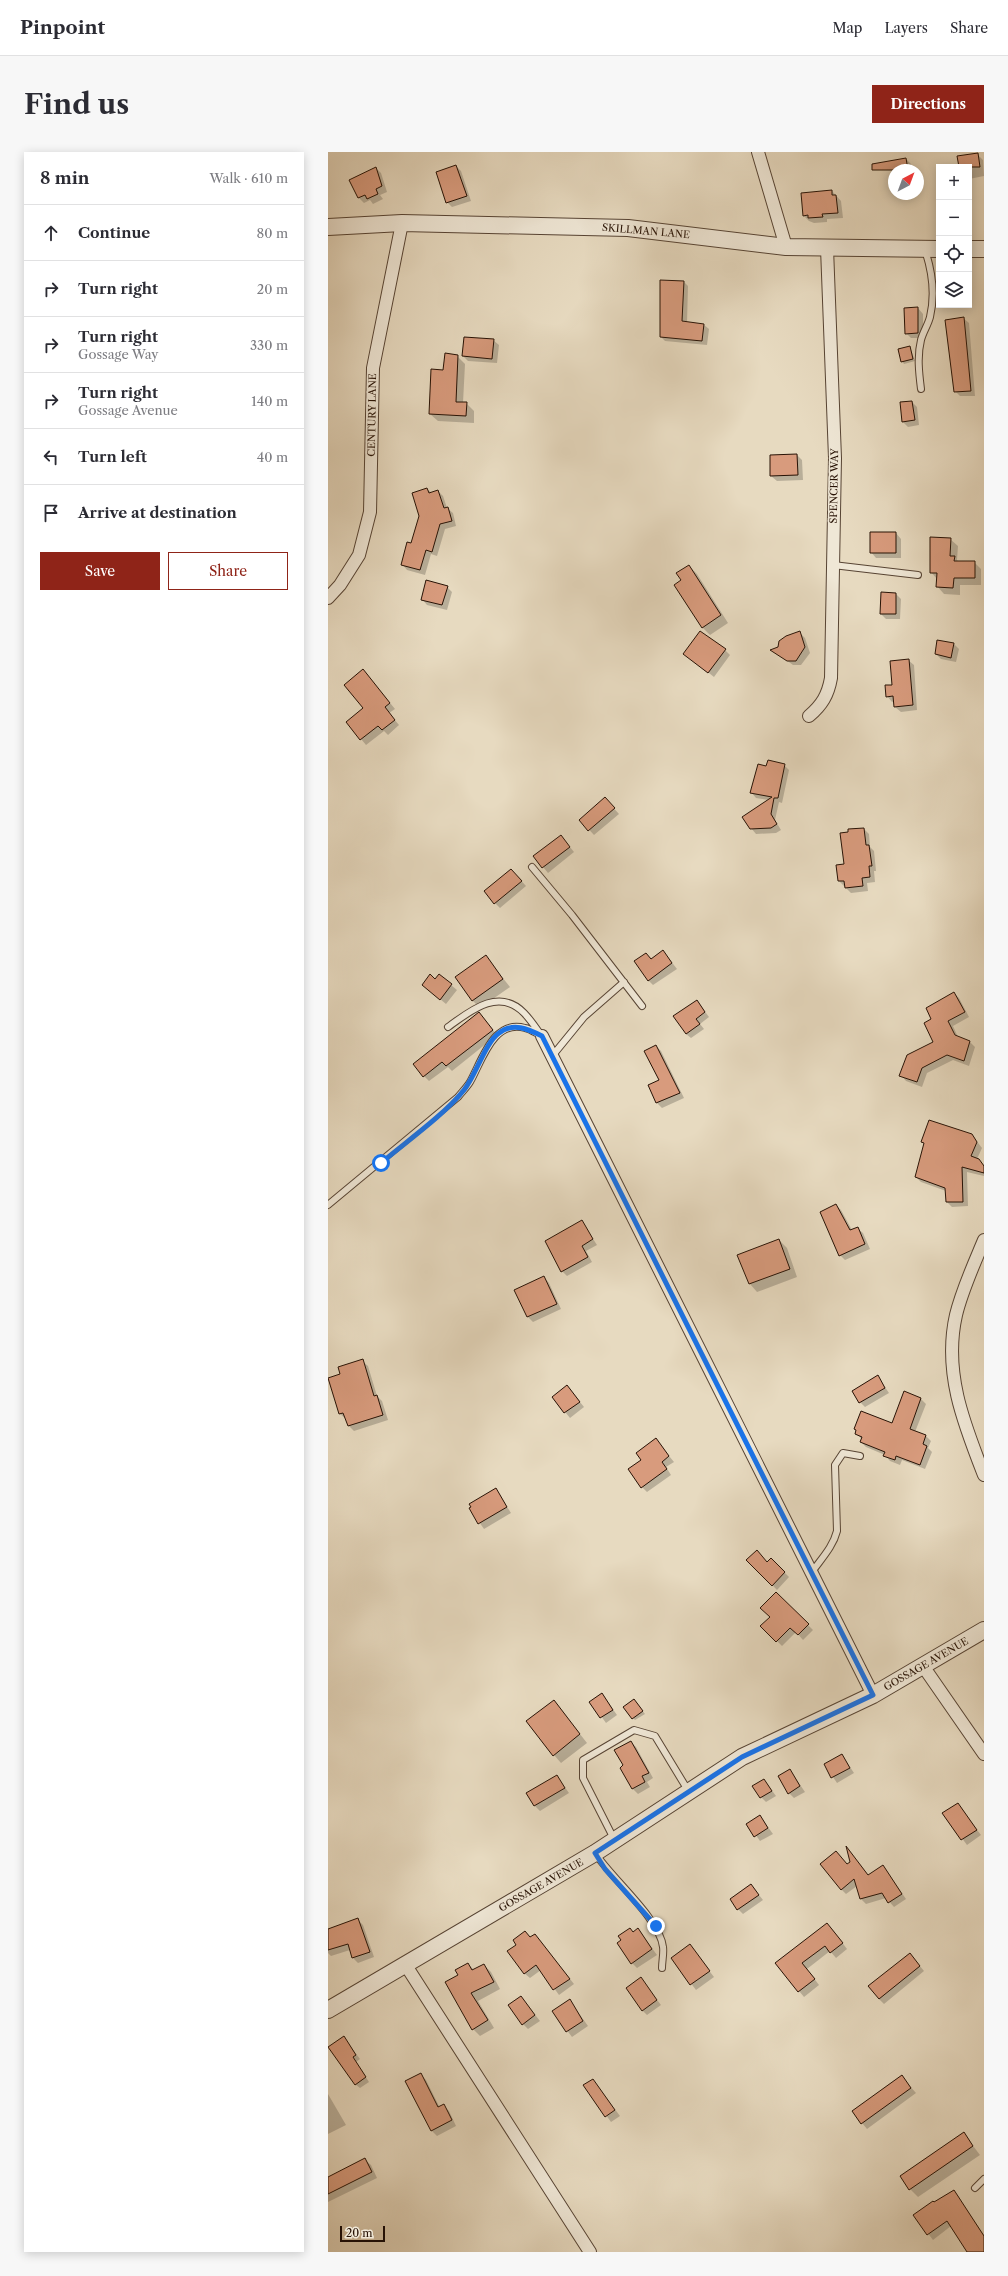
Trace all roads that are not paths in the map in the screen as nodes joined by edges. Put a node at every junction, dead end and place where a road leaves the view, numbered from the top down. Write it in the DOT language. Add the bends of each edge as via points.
graph roads {
  1 [pos="758,152"];
  2 [pos="402,223"];
  3 [pos="328,227"];
  4 [pos="786,247"];
  5 [pos="827,248"];
  6 [pos="932,249"];
  7 [pos="972,249"];
  8 [pos="984,249"];
  9 [pos="920,389"];
  10 [pos="832,566"];
  11 [pos="918,575"];
  12 [pos="328,598"];
  13 [pos="809,716"];
  14 [pos="532,867"];
  15 [pos="624,982"];
  16 [pos="642,1006"];
  17 [pos="448,1028"];
  18 [pos="542,1036"];
  19 [pos="553,1055"];
  20 [pos="328,1205"];
  21 [pos="984,1240"];
  22 [pos="860,1456"];
  23 [pos="984,1476"];
  24 [pos="812,1572"];
  25 [pos="984,1630"];
  26 [pos="923,1666"];
  27 [pos="873,1695"];
  28 [pos="984,1754"];
  29 [pos="689,1792"];
  30 [pos="614,1840"];
  31 [pos="595,1853"];
  32 [pos="405,1964"];
  33 [pos="662,1968"];
  34 [pos="328,2010"];
  35 [pos="984,2179"];
  36 [pos="975,2188"];
  37 [pos="590,2252"];
  1 -- 4 [label="street"];
  2 -- 3 [label="street, SKILLMAN LANE"];
  2 -- 4 [label="street, SKILLMAN LANE" via="628,228"];
  2 -- 12 [label="street, CENTURY LANE" via="373,368 370,512 359,556"];
  4 -- 5 [label="street, SKILLMAN LANE"];
  5 -- 6 [label="street, SKILLMAN LANE"];
  5 -- 10 [label="street, SPENCER WAY" via="835,458"];
  6 -- 9 [label="lane" via="929,262 932,288 930,317 920,347 918,367"];
  7 -- 8 [label="street"];
  10 -- 11 [label="lane"];
  10 -- 13 [label="street, SPENCER WAY" via="829,692 820,706"];
  14 -- 15 [label="lane"];
  15 -- 16 [label="lane"];
  15 -- 19 [label="lane" via="584,1017"];
  17 -- 18 [label="lane" via="476,1006 492,1001 512,1005 523,1012"];
  18 -- 19 [label="street"];
  18 -- 20 [label="lane" via="525,1028 512,1028 499,1033 485,1053 470,1083 458,1097"];
  19 -- 24 [label="street"];
  21 -- 23 [label="street" via="956,1315 951,1358 961,1416"];
  22 -- 24 [label="lane" via="843,1453 835,1465 837,1531 832,1544"];
  24 -- 27 [label="street"];
  25 -- 26 [label="street, GOSSAGE AVENUE"];
  26 -- 27 [label="street, GOSSAGE AVENUE"];
  26 -- 28 [label="street"];
  27 -- 29 [label="street, GOSSAGE AVENUE" via="742,1757"];
  29 -- 30 [label="street, GOSSAGE AVENUE"];
  29 -- 30 [label="lane" via="655,1736 634,1730 583,1760 583,1778"];
  30 -- 31 [label="street, GOSSAGE AVENUE"];
  31 -- 32 [label="street, GOSSAGE AVENUE"];
  31 -- 33 [label="lane" via="605,1869 656,1926 663,1946"];
  32 -- 34 [label="street, GOSSAGE AVENUE"];
  32 -- 37 [label="street"];
  35 -- 36 [label="lane"];
}
